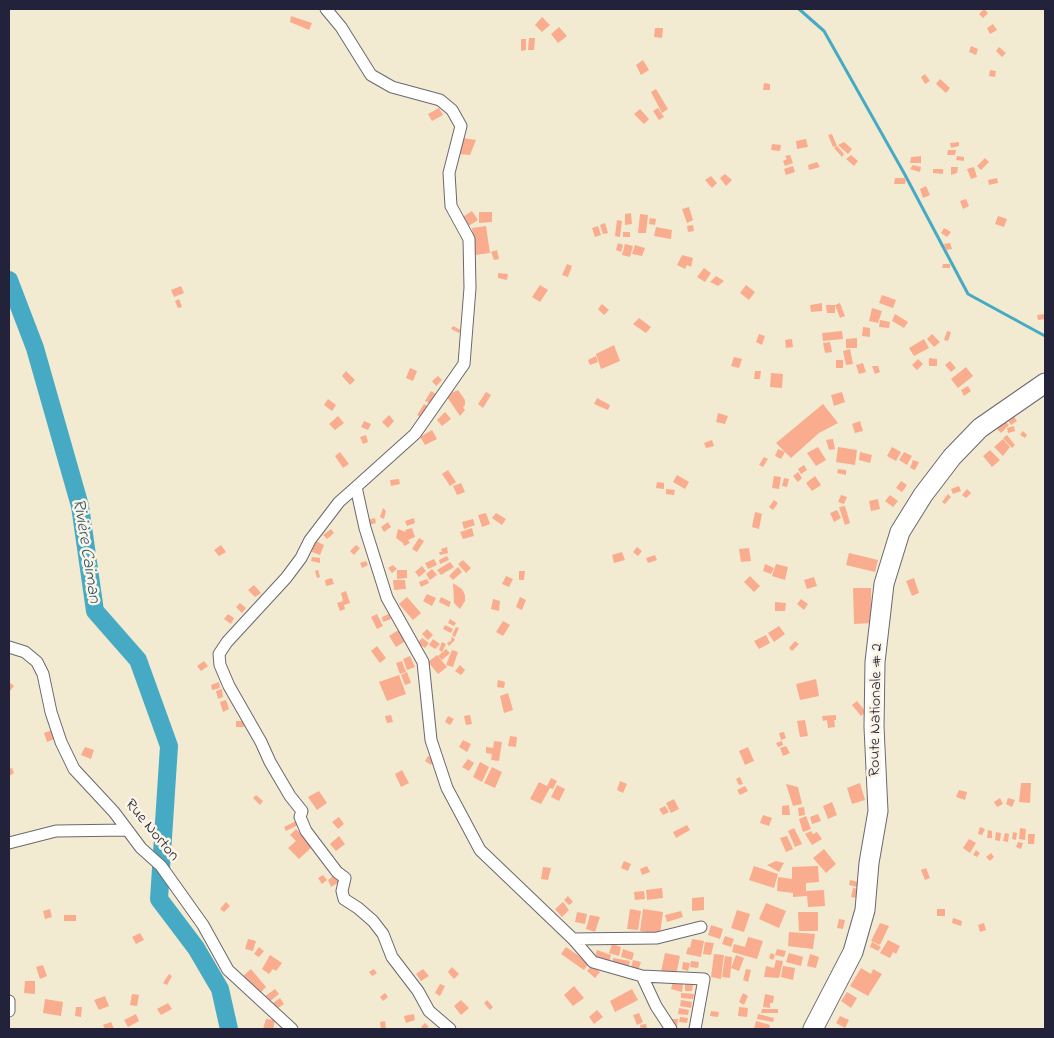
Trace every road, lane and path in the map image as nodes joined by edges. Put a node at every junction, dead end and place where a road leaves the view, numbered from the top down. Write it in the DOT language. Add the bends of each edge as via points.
graph roads {
  1 [pos="326,9"];
  2 [pos="1045,383"];
  3 [pos="356,487"];
  4 [pos="9,647"];
  5 [pos="127,830"];
  6 [pos="9,843"];
  7 [pos="702,927"];
  8 [pos="573,939"];
  9 [pos="642,976"];
  10 [pos="9,1001"];
  11 [pos="9,1011"];
  12 [pos="292,1029"];
  13 [pos="450,1029"];
  14 [pos="671,1029"];
  15 [pos="695,1029"];
  16 [pos="813,1029"];
  1 -- 3 [label="street" via="372,75 392,87 440,100 452,110 461,126 448,172 451,206 468,239 470,288 464,364 415,434"];
  2 -- 16 [label="main road, Route Nationale # 2" via="980,428 928,488 900,532 884,584 875,662 878,811 866,910 853,952"];
  3 -- 8 [label="street" via="387,598 423,662 431,740 447,788 480,850"];
  3 -- 13 [label="street" via="310,540 286,578 227,642 219,654 220,665 270,762 302,811 300,817 306,831 345,878 344,899 373,921 383,934 392,957 429,1011"];
  4 -- 5 [label="street, Rue Norton" via="25,652 37,662 61,742 74,768"];
  5 -- 6 [label="street" via="56,831"];
  5 -- 12 [label="street, Rue Norton" via="177,888 203,925 228,970"];
  7 -- 8 [label="street" via="657,938"];
  8 -- 9 [label="street" via="592,962"];
  9 -- 14 [label="street"];
  9 -- 15 [label="street" via="704,979"];
  10 -- 11 [label="street"];
}
